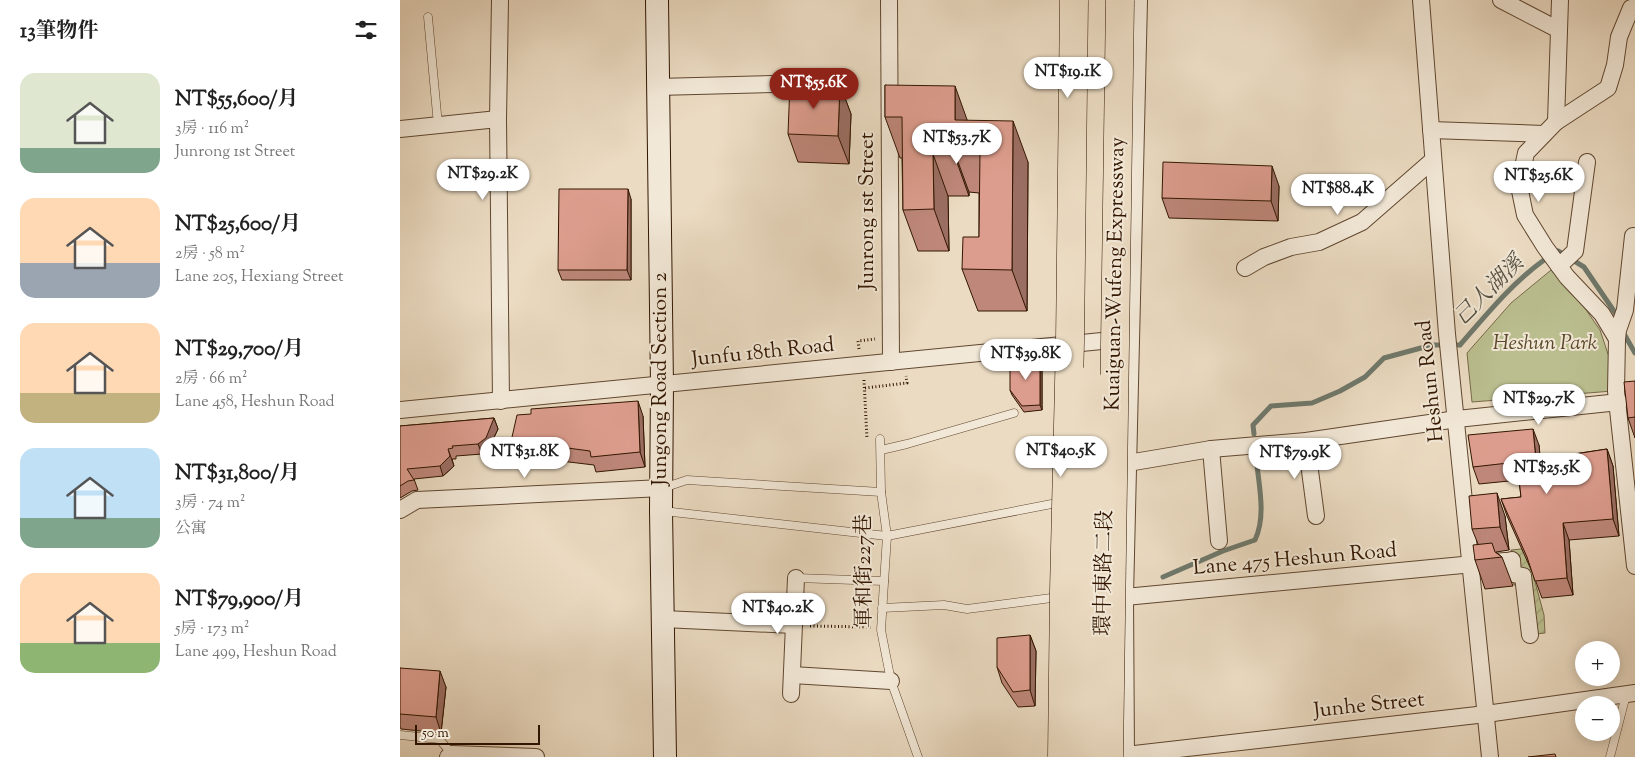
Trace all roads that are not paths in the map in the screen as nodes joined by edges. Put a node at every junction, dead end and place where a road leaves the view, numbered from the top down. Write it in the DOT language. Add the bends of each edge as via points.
graph roads {
  1 [pos="500,0"];
  2 [pos="657,0"];
  3 [pos="889,0"];
  4 [pos="1074,0"];
  5 [pos="1085,0"];
  6 [pos="1093,0"];
  7 [pos="1120,0"];
  8 [pos="1140,0"];
  9 [pos="1420,0"];
  10 [pos="1501,0"];
  11 [pos="1560,0"];
  12 [pos="1635,6"];
  13 [pos="428,17"];
  14 [pos="1559,30"];
  15 [pos="774,84"];
  16 [pos="658,87"];
  17 [pos="498,119"];
  18 [pos="438,125"];
  19 [pos="1550,128"];
  20 [pos="400,129"];
  21 [pos="1431,130"];
  22 [pos="1064,136"];
  23 [pos="1433,160"];
  24 [pos="1587,162"];
  25 [pos="1079,190"];
  26 [pos="1635,237"];
  27 [pos="1559,266"];
  28 [pos="1245,268"];
  29 [pos="1618,334"];
  30 [pos="1131,338"];
  31 [pos="1079,343"];
  32 [pos="891,362"];
  33 [pos="662,385"];
  34 [pos="1635,391"];
  35 [pos="1618,397"];
  36 [pos="500,401"];
  37 [pos="400,410"];
  38 [pos="1014,413"];
  39 [pos="1457,419"];
  40 [pos="880,439"];
  41 [pos="1306,440"];
  42 [pos="1210,449"];
  43 [pos="880,450"];
  44 [pos="1128,463"];
  45 [pos="662,488"];
  46 [pos="881,492"];
  47 [pos="1076,500"];
  48 [pos="400,510"];
  49 [pos="661,511"];
  50 [pos="1316,516"];
  51 [pos="887,536"];
  52 [pos="1219,540"];
  53 [pos="1634,547"];
  54 [pos="1470,565"];
  55 [pos="1635,566"];
  56 [pos="796,578"];
  57 [pos="884,581"];
  58 [pos="1074,595"];
  59 [pos="1125,597"];
  60 [pos="882,608"];
  61 [pos="662,619"];
  62 [pos="794,625"];
  63 [pos="1530,635"];
  64 [pos="792,675"];
  65 [pos="891,682"];
  66 [pos="791,694"];
  67 [pos="1630,694"];
  68 [pos="1486,714"];
  69 [pos="400,736"];
  70 [pos="450,755"];
  71 [pos="1117,756"];
  72 [pos="536,757"];
  73 [pos="665,757"];
  74 [pos="918,757"];
  75 [pos="1062,757"];
  76 [pos="1070,757"];
  77 [pos="1083,757"];
  78 [pos="1490,757"];
  79 [pos="1610,757"];
  1 -- 17 [label="street"];
  2 -- 16 [label="main road, Jungong Road Section 2"];
  3 -- 32 [label="street, Junrong 1st Street"];
  4 -- 75 [label="highway, bridge"];
  5 -- 31 [label="street, 環中東路二段"];
  6 -- 77 [label="highway, Kuaiguan-Wufeng Expressway, bridge"];
  7 -- 71 [label="highway, Kuaiguan-Wufeng Expressway, bridge"];
  8 -- 30 [label="street, 環中東路二段"];
  9 -- 21 [label="street, Heshun Road"];
  10 -- 14 [label="street"];
  11 -- 14 [label="street"];
  12 -- 19 [label="street" via="1631,8 1619,37 1608,88"];
  13 -- 18 [label="lane"];
  14 -- 19 [label="street"];
  15 -- 16 [label="street"];
  16 -- 33 [label="main road, Jungong Road Section 2"];
  17 -- 18 [label="street"];
  17 -- 36 [label="street"];
  18 -- 20 [label="street"];
  19 -- 21 [label="street"];
  19 -- 27 [label="street" via="1526,154 1519,186 1526,215"];
  21 -- 23 [label="street, Heshun Road"];
  22 -- 25 [label="lane"];
  23 -- 28 [label="street" via="1362,222 1319,242 1291,247 1264,257"];
  23 -- 39 [label="street, Heshun Road"];
  24 -- 27 [label="street" via="1575,251"];
  26 -- 29 [label="street" via="1625,310"];
  27 -- 29 [label="street"];
  29 -- 35 [label="street"];
  30 -- 31 [label="street, Junfu 18th Road"];
  30 -- 44 [label="street, 環中東路二段"];
  31 -- 32 [label="street, Junfu 18th Road"];
  31 -- 47 [label="street, 環中東路二段"];
  32 -- 33 [label="street, Junfu 18th Road"];
  33 -- 36 [label="street, Junfu 18th Road"];
  33 -- 45 [label="main road, Jungong Road Section 2"];
  34 -- 35 [label="street"];
  35 -- 39 [label="street"];
  35 -- 53 [label="street"];
  36 -- 37 [label="street, Junfu 18th Road"];
  38 -- 43 [label="lane"];
  39 -- 41 [label="street"];
  39 -- 54 [label="street, Heshun Road"];
  40 -- 43 [label="lane, 軍和街227巷"];
  41 -- 42 [label="street"];
  41 -- 50 [label="street"];
  42 -- 44 [label="street"];
  42 -- 52 [label="street"];
  43 -- 46 [label="lane, 軍和街227巷"];
  44 -- 59 [label="street, 環中東路二段"];
  45 -- 46 [label="lane" via="687,480"];
  45 -- 48 [label="street" via="417,500"];
  45 -- 49 [label="main road, Jungong Road Section 2"];
  46 -- 51 [label="lane, 軍和街227巷"];
  47 -- 51 [label="lane"];
  47 -- 58 [label="street, 環中東路二段"];
  49 -- 51 [label="lane"];
  49 -- 61 [label="main road, Jungong Road Section 2"];
  51 -- 57 [label="lane, 軍和街227巷"];
  53 -- 55 [label="street"];
  54 -- 59 [label="street, Lane 475 Heshun Road"];
  54 -- 63 [label="street, Lane 475 Heshun Road" via="1512,560 1513,574 1523,576"];
  54 -- 68 [label="street, Heshun Road"];
  56 -- 57 [label="lane"];
  56 -- 62 [label="street"];
  57 -- 60 [label="lane, 軍和街227巷"];
  58 -- 60 [label="lane" via="967,609 944,605"];
  58 -- 76 [label="street, 環中東路二段"];
  59 -- 71 [label="street, 環中東路二段"];
  60 -- 65 [label="lane, 軍和街227巷" via="881,630"];
  61 -- 62 [label="street"];
  61 -- 73 [label="main road, Jungong Road Section 2"];
  62 -- 64 [label="street"];
  64 -- 65 [label="street"];
  64 -- 66 [label="street"];
  65 -- 74 [label="lane, 軍和街227巷"];
  67 -- 68 [label="street, Junhe Street"];
  67 -- 79 [label="lane"];
  68 -- 71 [label="street, Junhe Street"];
  68 -- 78 [label="street, Heshun Road"];
  69 -- 70 [label="lane" via="439,739"];
  70 -- 72 [label="street"];
}
